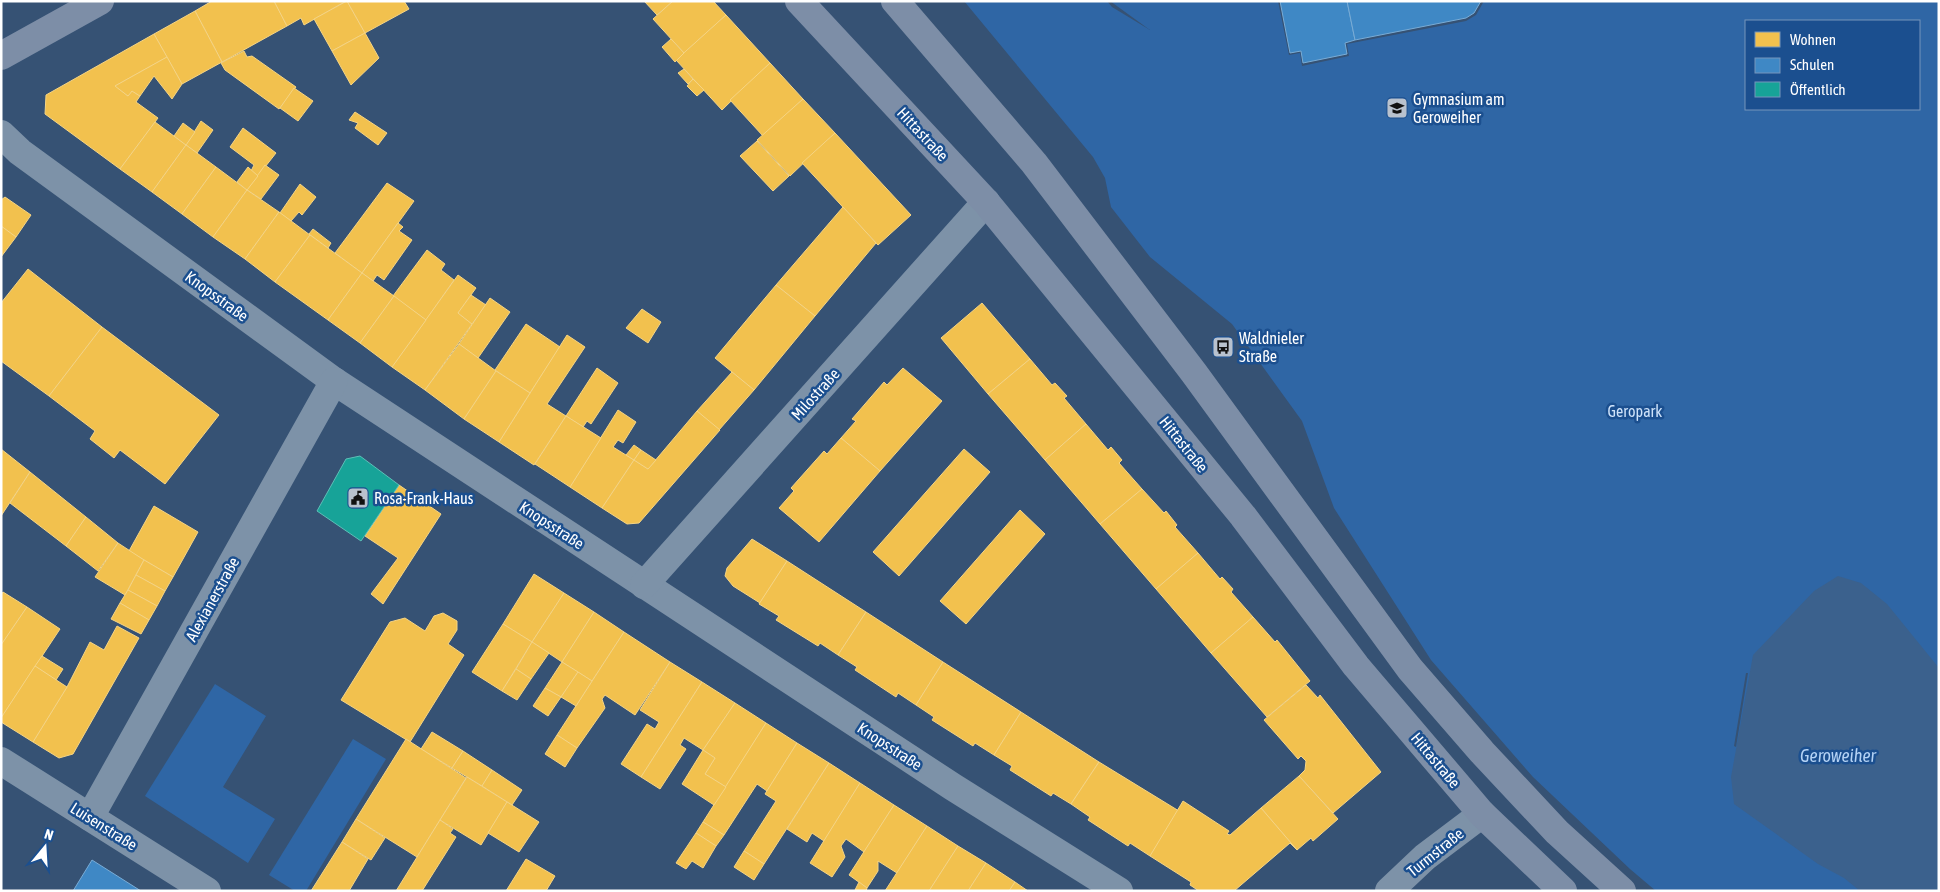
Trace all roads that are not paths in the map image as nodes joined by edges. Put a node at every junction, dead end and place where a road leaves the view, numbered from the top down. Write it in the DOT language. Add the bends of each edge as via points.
graph roads {
  1 [pos="100,1"];
  2 [pos="799,1"];
  3 [pos="895,1"];
  4 [pos="1,56"];
  5 [pos="1,134"];
  6 [pos="986,202"];
  7 [pos="334,381"];
  8 [pos="644,585"];
  9 [pos="1,762"];
  10 [pos="1482,814"];
  11 [pos="90,817"];
  12 [pos="206,891"];
  13 [pos="1119,891"];
  14 [pos="1389,891"];
  15 [pos="1562,891"];
  16 [pos="1622,891"];
  1 -- 4 [label="main road"];
  2 -- 6 [label="main road, Hittastraße"];
  3 -- 16 [label="main road" via="1034,162 1410,669 1557,832"];
  5 -- 7 [label="street, Knopsstraße" via="20,152"];
  6 -- 8 [label="street, Milostraße"];
  6 -- 10 [label="main road, Hittastraße" via="1243,516 1356,666"];
  7 -- 8 [label="street, Knopsstraße"];
  7 -- 11 [label="street, Alexianerstraße"];
  8 -- 13 [label="street, Knopsstraße" via="945,782"];
  9 -- 11 [label="street, Luisenstraße"];
  10 -- 14 [label="street, Turmstraße" via="1425,857"];
  10 -- 15 [label="main road, Hittastraße"];
  11 -- 12 [label="street, Luisenstraße"];
}
